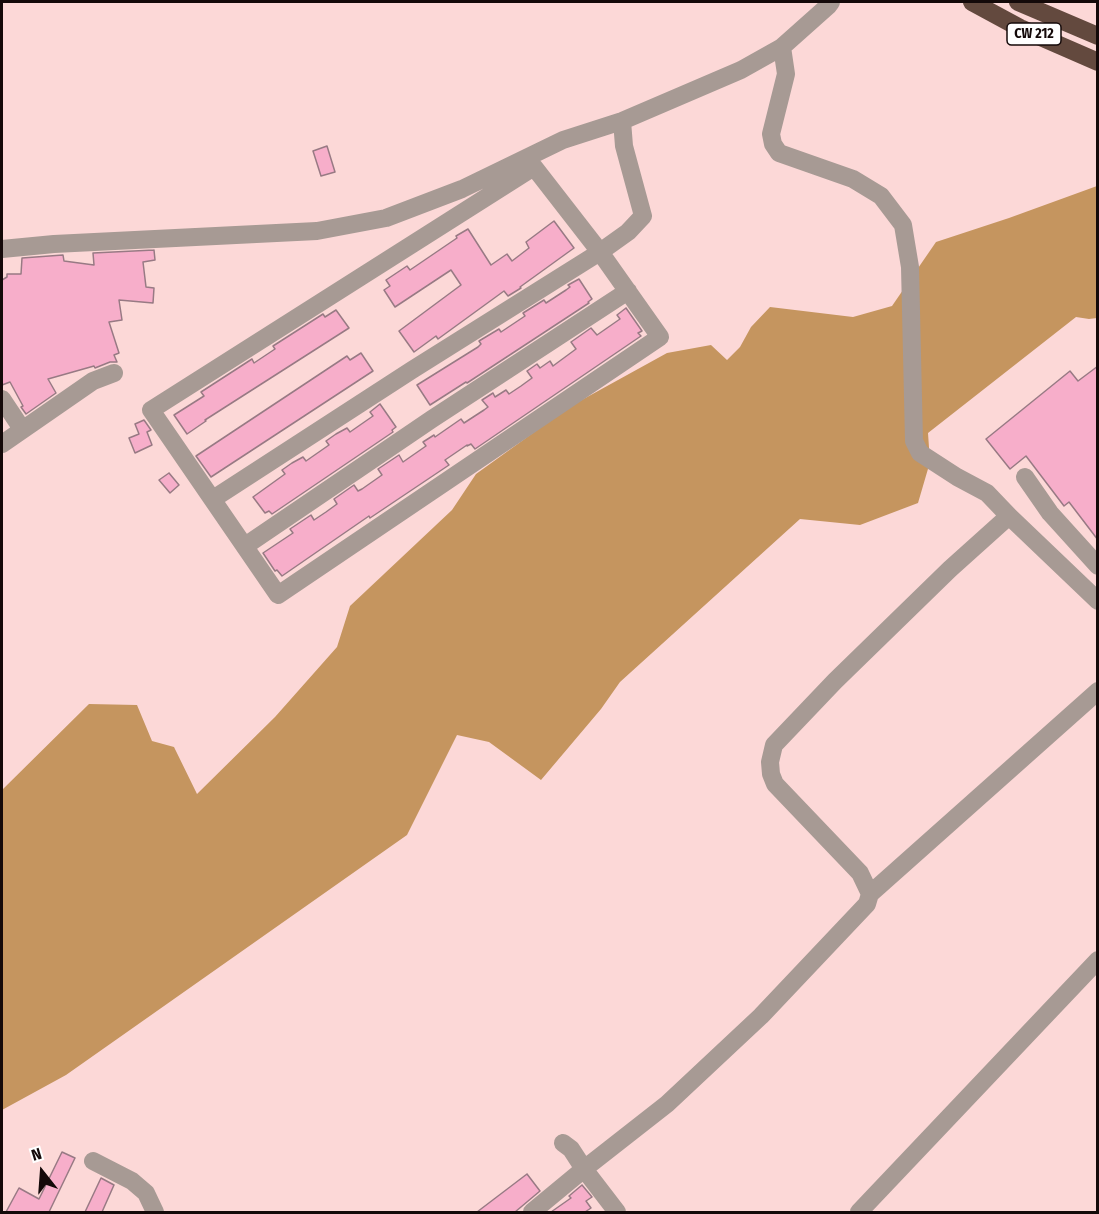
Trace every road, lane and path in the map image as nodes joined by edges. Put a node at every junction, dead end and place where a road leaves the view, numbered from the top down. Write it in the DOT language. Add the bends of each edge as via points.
graph roads {
  1 [pos="831,2"];
  2 [pos="972,2"];
  3 [pos="1018,2"];
  4 [pos="1098,36"];
  5 [pos="782,47"];
  6 [pos="1098,62"];
  7 [pos="622,121"];
  8 [pos="2,249"];
  9 [pos="600,252"];
  10 [pos="628,291"];
  11 [pos="114,373"];
  12 [pos="2,399"];
  13 [pos="22,429"];
  14 [pos="2,444"];
  15 [pos="1025,477"];
  16 [pos="213,499"];
  17 [pos="1009,516"];
  18 [pos="245,546"];
  19 [pos="1096,563"];
  20 [pos="1098,601"];
  21 [pos="1098,691"];
  22 [pos="870,894"];
  23 [pos="1098,960"];
  24 [pos="563,1143"];
  25 [pos="93,1161"];
  26 [pos="584,1169"];
  27 [pos="155,1212"];
  28 [pos="532,1212"];
  29 [pos="617,1212"];
  30 [pos="858,1212"];
  1 -- 5 [label="street"];
  2 -- 6 [label="highway, CW 212"];
  3 -- 4 [label="highway, CW 212"];
  5 -- 7 [label="street" via="741,70"];
  5 -- 17 [label="street" via="786,74 771,134 778,153 854,178 881,196 903,225 910,267 914,441 920,453 987,493"];
  7 -- 8 [label="street" via="563,140 462,189 386,218 316,231"];
  7 -- 9 [label="street" via="624,146 643,216"];
  9 -- 10 [label="street"];
  9 -- 16 [label="street"];
  9 -- 16 [label="street" via="534,167 151,410"];
  10 -- 18 [label="street"];
  10 -- 18 [label="street" via="660,338 278,595"];
  11 -- 13 [label="street" via="93,381"];
  12 -- 13 [label="street"];
  13 -- 14 [label="street"];
  15 -- 19 [label="street" via="1050,513"];
  16 -- 18 [label="street"];
  17 -- 20 [label="street"];
  17 -- 22 [label="street" via="835,681 774,745 770,762 776,784 860,873"];
  21 -- 22 [label="street"];
  22 -- 26 [label="street" via="867,904 761,1016 667,1104"];
  23 -- 30 [label="street"];
  24 -- 26 [label="street"];
  25 -- 27 [label="street" via="132,1181 146,1193"];
  26 -- 28 [label="street"];
  26 -- 29 [label="street"];
}
